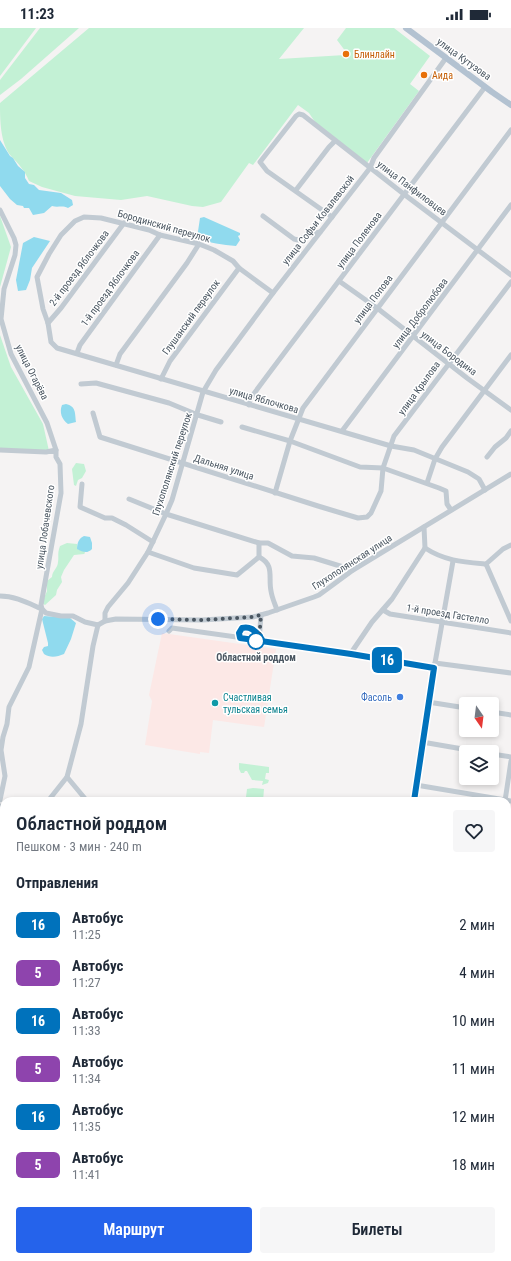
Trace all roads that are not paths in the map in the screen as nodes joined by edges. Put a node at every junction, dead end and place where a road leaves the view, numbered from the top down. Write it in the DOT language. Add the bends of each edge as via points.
graph roads {
  1 [pos="406,28"];
  2 [pos="446,58"];
  3 [pos="485,87"];
  4 [pos="511,105"];
  5 [pos="511,130"];
  6 [pos="335,141"];
  7 [pos="370,168"];
  8 [pos="296,190"];
  9 [pos="405,195"];
  10 [pos="511,205"];
  11 [pos="0,210"];
  12 [pos="263,216"];
  13 [pos="332,217"];
  14 [pos="441,222"];
  15 [pos="124,223"];
  16 [pos="320,232"];
  17 [pos="160,235"];
  18 [pos="199,244"];
  19 [pos="478,250"];
  20 [pos="239,268"];
  21 [pos="511,275"];
  22 [pos="339,281"];
  23 [pos="511,282"];
  24 [pos="273,293"];
  25 [pos="377,308"];
  26 [pos="48,323"];
  27 [pos="413,337"];
  28 [pos="77,353"];
  29 [pos="511,355"];
  30 [pos="448,364"];
  31 [pos="116,365"];
  32 [pos="161,379"];
  33 [pos="81,384"];
  34 [pos="484,390"];
  35 [pos="203,392"];
  36 [pos="249,405"];
  37 [pos="511,410"];
  38 [pos="93,413"];
  39 [pos="198,415"];
  40 [pos="298,419"];
  41 [pos="221,422"];
  42 [pos="242,427"];
  43 [pos="511,431"];
  44 [pos="342,432"];
  45 [pos="290,441"];
  46 [pos="391,446"];
  47 [pos="0,450"];
  48 [pos="56,450"];
  49 [pos="486,457"];
  50 [pos="435,459"];
  51 [pos="182,464"];
  52 [pos="384,468"];
  53 [pos="511,474"];
  54 [pos="427,483"];
  55 [pos="82,484"];
  56 [pos="485,490"];
  57 [pos="275,493"];
  58 [pos="129,499"];
  59 [pos="451,510"];
  60 [pos="166,514"];
  61 [pos="367,517"];
  62 [pos="424,527"];
  63 [pos="153,542"];
  64 [pos="259,543"];
  65 [pos="511,545"];
  66 [pos="425,548"];
  67 [pos="148,552"];
  68 [pos="259,557"];
  69 [pos="452,561"];
  70 [pos="486,564"];
  71 [pos="353,570"];
  72 [pos="0,596"];
  73 [pos="277,610"];
  74 [pos="383,610"];
  75 [pos="44,611"];
  76 [pos="261,615"];
  77 [pos="105,621"];
  78 [pos="511,621"];
  79 [pos="443,623"];
  80 [pos="98,625"];
  81 [pos="169,631"];
  82 [pos="511,633"];
  83 [pos="259,641"];
  84 [pos="351,654"];
  85 [pos="434,665"];
  86 [pos="511,674"];
  87 [pos="428,702"];
  88 [pos="459,707"];
  89 [pos="499,713"];
  90 [pos="511,715"];
  91 [pos="422,742"];
  92 [pos="459,748"];
  93 [pos="499,755"];
  94 [pos="511,757"];
  95 [pos="511,761"];
  96 [pos="67,778"];
  97 [pos="416,785"];
  98 [pos="1,797"];
  99 [pos="51,797"];
  100 [pos="84,797"];
  101 [pos="414,797"];
  102 [pos="484,797"];
  103 [pos="507,797"];
  1 -- 2 [label="main road, улица Кутузова"];
  2 -- 3 [label="main road, улица Кутузова"];
  2 -- 7 [label="street, улица Софьи Ковалевской" via="374,158"];
  3 -- 4 [label="main road, улица Кутузова"];
  3 -- 9 [label="street, улица Поленова"];
  5 -- 14 [label="street, улица Попова"];
  6 -- 7 [label="street, улица Панфиловцев"];
  6 -- 8 [label="street"];
  6 -- 8 [label="street, улица Панфиловцев" via="303,115 296,116 260,162 267,171"];
  7 -- 9 [label="street, улица Панфиловцев"];
  7 -- 13 [label="street, улица Софьи Ковалевской"];
  8 -- 13 [label="street"];
  9 -- 14 [label="street, улица Панфиловцев"];
  9 -- 22 [label="street, улица Поленова"];
  10 -- 19 [label="street, улица Добролюбова"];
  11 -- 48 [label="street, улица Огарёва" via="16,245 4,289 1,319 11,354 35,397"];
  12 -- 16 [label="street" via="298,240"];
  13 -- 16 [label="street, улица Софьи Ковалевской"];
  14 -- 19 [label="street, улица Панфиловцев"];
  14 -- 25 [label="street, улица Попова"];
  15 -- 17 [label="street, Бородинский переулок"];
  15 -- 26 [label="street, 2-й проезд Яблочкова"];
  15 -- 26 [label="street, Бородинский переулок" via="84,217 75,221 56,241 37,277"];
  16 -- 24 [label="street, улица Софьи Ковалевской"];
  17 -- 18 [label="street, Бородинский переулок"];
  17 -- 28 [label="street, 1-й проезд Яблочкова" via="80,345"];
  18 -- 20 [label="street, Бородинский переулок" via="214,250"];
  18 -- 31 [label="street" via="188,263 120,354"];
  19 -- 21 [label="street, улица Панфиловцев"];
  19 -- 27 [label="street, улица Добролюбова"];
  20 -- 24 [label="street, Бородинский переулок"];
  20 -- 32 [label="street, Глушанский переулок" via="170,361"];
  22 -- 25 [label="street, улица Бородина"];
  22 -- 36 [label="street, улица Поленова" via="262,382 250,399"];
  23 -- 30 [label="street, улица Крылова"];
  24 -- 35 [label="street, улица Софьи Ковалевской" via="216,370"];
  25 -- 27 [label="street, улица Бородина"];
  25 -- 40 [label="street, улица Попова" via="303,408"];
  26 -- 28 [label="street, улица Яблочкова" via="51,342 55,347"];
  27 -- 30 [label="street, улица Бородина"];
  27 -- 44 [label="street, улица Добролюбова"];
  28 -- 31 [label="street, улица Яблочкова"];
  29 -- 34 [label="street"];
  30 -- 34 [label="street, улица Бородина"];
  30 -- 46 [label="street, улица Крылова" via="394,436"];
  31 -- 32 [label="street, улица Яблочкова"];
  32 -- 35 [label="street, улица Яблочкова"];
  33 -- 39 [label="street" via="96,383"];
  34 -- 37 [label="street, улица Бородина"];
  34 -- 50 [label="street"];
  35 -- 36 [label="street, улица Яблочкова"];
  35 -- 39 [label="street, Глухополянский переулок"];
  36 -- 40 [label="street, улица Яблочкова"];
  38 -- 51 [label="street, Дальняя улица" via="100,438"];
  39 -- 41 [label="street"];
  39 -- 51 [label="street, Глухополянский переулок"];
  40 -- 44 [label="street, улица Яблочкова"];
  40 -- 45 [label="street, улица Попова"];
  42 -- 45 [label="street"];
  43 -- 49 [label="street"];
  44 -- 46 [label="street, улица Яблочкова"];
  45 -- 52 [label="street" via="360,467"];
  45 -- 57 [label="street, улица Попова"];
  46 -- 50 [label="street, улица Яблочкова" via="414,450"];
  46 -- 52 [label="street, улица Крылова"];
  47 -- 48 [label="street"];
  48 -- 75 [label="street, улица Лобачевского" via="60,464 61,493 41,605"];
  50 -- 54 [label="street"];
  50 -- 56 [label="street, улица Яблочкова" via="468,472 479,479"];
  51 -- 57 [label="street, Дальняя улица"];
  51 -- 60 [label="street, Глухополянский переулок"];
  52 -- 54 [label="street"];
  52 -- 61 [label="street, улица Крылова" via="381,491"];
  53 -- 56 [label="street, Глухополянская улица"];
  54 -- 59 [label="street" via="446,491 447,504"];
  55 -- 63 [label="street" via="80,507 105,518 112,518"];
  56 -- 59 [label="street, Глухополянская улица"];
  57 -- 61 [label="street, Дальняя улица" via="358,518"];
  58 -- 60 [label="street"];
  59 -- 62 [label="street, Глухополянская улица"];
  60 -- 63 [label="street, Глухополянский переулок"];
  60 -- 64 [label="street"];
  62 -- 66 [label="street"];
  62 -- 71 [label="street, Глухополянская улица"];
  63 -- 67 [label="street, Глухополянский переулок"];
  64 -- 68 [label="street"];
  64 -- 71 [label="street" via="268,543 292,556 314,558"];
  65 -- 70 [label="street"];
  66 -- 69 [label="street"];
  66 -- 74 [label="street"];
  67 -- 68 [label="street" via="194,568 237,575"];
  67 -- 77 [label="street, Глухополянский переулок" via="128,583 108,607"];
  68 -- 73 [label="street" via="270,567 271,591"];
  69 -- 70 [label="street"];
  69 -- 79 [label="street"];
  70 -- 78 [label="street"];
  71 -- 73 [label="street, Глухополянская улица" via="318,595"];
  72 -- 75 [label="street" via="24,601"];
  73 -- 76 [label="street, Глухополянская улица"];
  74 -- 79 [label="street, 1-й проезд Гастелло" via="390,614"];
  74 -- 84 [label="street"];
  75 -- 80 [label="street" via="61,616 73,616"];
  75 -- 98 [label="street, улица Лобачевского" via="29,667 9,707 1,750 5,776"];
  76 -- 77 [label="street, Глухополянская улица" via="202,620"];
  76 -- 83 [label="street"];
  77 -- 80 [label="street, Глухополянская улица"];
  79 -- 82 [label="street, 1-й проезд Гастелло"];
  79 -- 85 [label="street"];
  80 -- 96 [label="street" via="81,724"];
  81 -- 83 [label="street" via="172,628"];
  83 -- 84 [label="street"];
  84 -- 85 [label="street"];
  85 -- 86 [label="street"];
  85 -- 87 [label="street"];
  87 -- 88 [label="street"];
  87 -- 91 [label="street"];
  89 -- 90 [label="street"];
  91 -- 92 [label="street"];
  91 -- 97 [label="street"];
  93 -- 94 [label="street"];
  95 -- 103 [label="street"];
  96 -- 99 [label="street"];
  96 -- 100 [label="street"];
  97 -- 101 [label="street"];
  97 -- 102 [label="street"];
}
